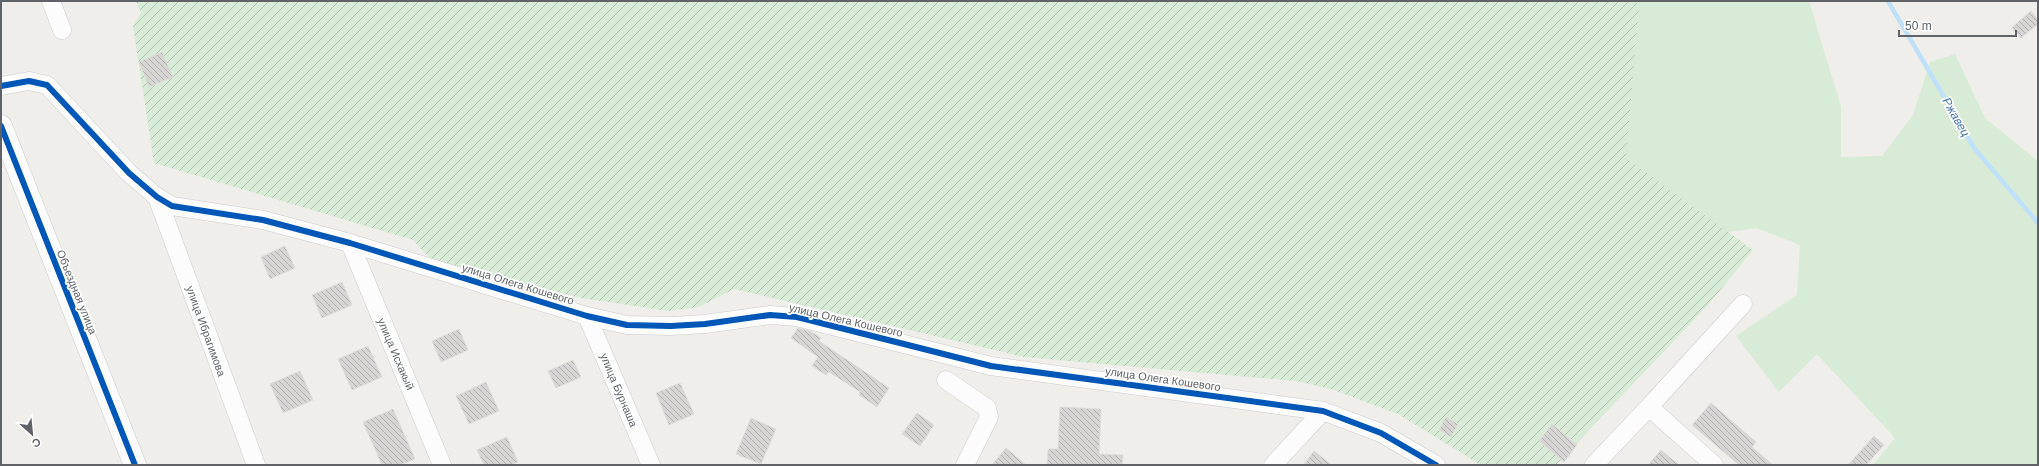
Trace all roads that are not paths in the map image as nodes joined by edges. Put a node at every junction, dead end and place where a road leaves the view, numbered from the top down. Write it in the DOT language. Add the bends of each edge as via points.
graph roads {
  1 [pos="50,1"];
  2 [pos="62,30"];
  3 [pos="1,86"];
  4 [pos="1,126"];
  5 [pos="157,197"];
  6 [pos="350,243"];
  7 [pos="1743,304"];
  8 [pos="587,316"];
  9 [pos="946,380"];
  10 [pos="1649,407"];
  11 [pos="1323,411"];
  12 [pos="135,465"];
  13 [pos="256,465"];
  14 [pos="442,465"];
  15 [pos="652,465"];
  16 [pos="965,465"];
  17 [pos="1273,465"];
  18 [pos="1436,465"];
  19 [pos="1594,465"];
  20 [pos="1714,465"];
  1 -- 2 [label="street"];
  3 -- 5 [label="street, улица Олега Кошевого" via="29,81 47,85 129,173"];
  4 -- 12 [label="street, Объездная улица"];
  5 -- 6 [label="street, улица Олега Кошевого" via="172,206 263,220"];
  5 -- 13 [label="street, улица Ибрагимова"];
  6 -- 8 [label="street, улица Олега Кошевого"];
  6 -- 14 [label="street, улица Исхакый"];
  7 -- 10 [label="street"];
  8 -- 11 [label="street, улица Олега Кошевого" via="628,325 671,326 770,315 797,317 990,366"];
  8 -- 15 [label="street, улица Бурнаша"];
  9 -- 16 [label="street" via="987,408 989,417"];
  10 -- 19 [label="street"];
  10 -- 20 [label="street"];
  11 -- 17 [label="street"];
  11 -- 18 [label="street, улица Олега Кошевого" via="1381,433"];
}
